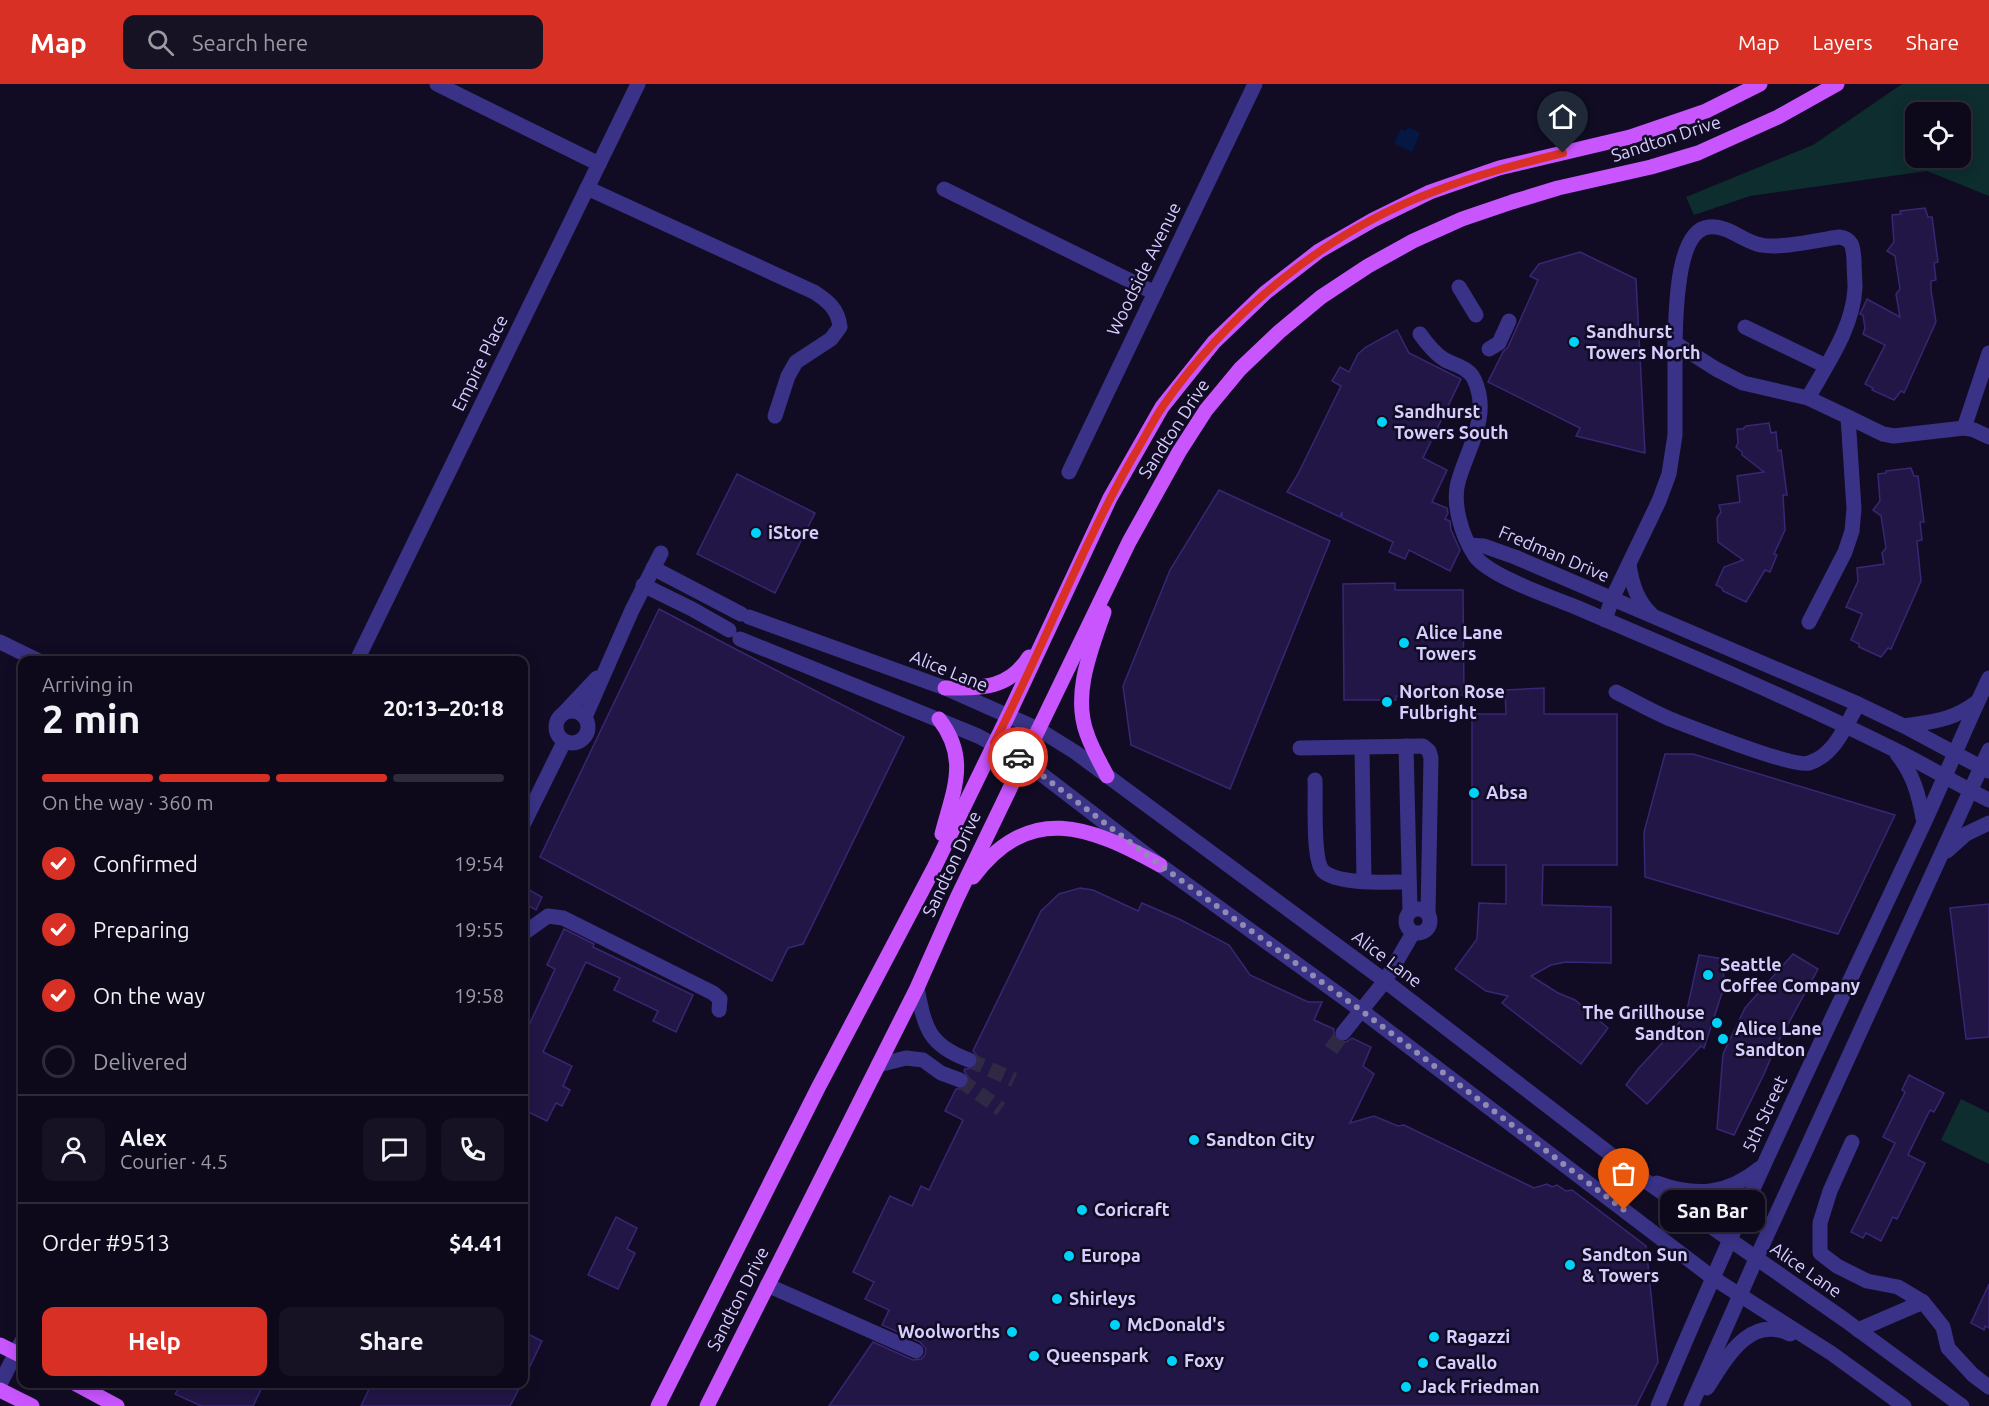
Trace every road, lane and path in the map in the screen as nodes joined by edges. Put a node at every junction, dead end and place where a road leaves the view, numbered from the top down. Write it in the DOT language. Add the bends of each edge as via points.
graph roads {
  1 [pos="437,84"];
  2 [pos="638,84"];
  3 [pos="1255,84"];
  4 [pos="1760,84"];
  5 [pos="1837,84"];
  6 [pos="599,164"];
  7 [pos="587,188"];
  8 [pos="944,189"];
  9 [pos="1460,287"];
  10 [pos="1155,293"];
  11 [pos="1476,315"];
  12 [pos="1509,321"];
  13 [pos="1745,327"];
  14 [pos="1420,334"];
  15 [pos="1675,343"];
  16 [pos="1489,349"];
  17 [pos="1989,353"];
  18 [pos="1826,366"];
  19 [pos="1808,398"];
  20 [pos="775,416"];
  21 [pos="1848,417"];
  22 [pos="1964,428"];
  23 [pos="1989,436"];
  24 [pos="1069,472"];
  25 [pos="1129,542"];
  26 [pos="1469,545"];
  27 [pos="661,553"];
  28 [pos="1629,564"];
  29 [pos="653,568"];
  30 [pos="1568,580"];
  31 [pos="643,585"];
  32 [pos="1612,600"];
  33 [pos="1559,601"];
  34 [pos="745,615"];
  35 [pos="1654,617"];
  36 [pos="1605,620"];
  37 [pos="1809,622"];
  38 [pos="1050,624"];
  39 [pos="734,635"];
  40 [pos="0,642"];
  41 [pos="29,656"];
  42 [pos="359,656"];
  43 [pos="604,670"];
  44 [pos="1989,678"];
  45 [pos="945,688"];
  46 [pos="1616,692"];
  47 [pos="1978,700"];
  48 [pos="1858,704"];
  49 [pos="564,712"];
  50 [pos="1008,716"];
  51 [pos="585,717"];
  52 [pos="939,720"];
  53 [pos="1904,726"];
  54 [pos="1845,727"];
  55 [pos="1038,729"];
  56 [pos="564,742"];
  57 [pos="994,743"];
  58 [pos="1406,746"];
  59 [pos="1362,747"];
  60 [pos="1300,748"];
  61 [pos="1894,749"];
  62 [pos="1989,750"];
  63 [pos="1955,754"];
  64 [pos="1023,760"];
  65 [pos="1985,770"];
  66 [pos="1107,776"];
  67 [pos="1945,777"];
  68 [pos="1315,780"];
  69 [pos="1969,790"];
  70 [pos="1989,800"];
  71 [pos="528,815"];
  72 [pos="1924,823"];
  73 [pos="1989,823"];
  74 [pos="1942,856"];
  75 [pos="1160,865"];
  76 [pos="935,866"];
  77 [pos="1368,881"];
  78 [pos="1409,882"];
  79 [pos="957,897"];
  80 [pos="1410,911"];
  81 [pos="1428,914"];
  82 [pos="528,930"];
  83 [pos="1413,933"];
  84 [pos="1385,981"];
  85 [pos="917,988"];
  86 [pos="719,1010"];
  87 [pos="1362,1011"];
  88 [pos="1343,1033"];
  89 [pos="969,1060"];
  90 [pos="878,1065"];
  91 [pos="960,1080"];
  92 [pos="1852,1142"];
  93 [pos="1763,1165"];
  94 [pos="1640,1177"];
  95 [pos="1730,1240"];
  96 [pos="1756,1259"];
  97 [pos="1713,1278"];
  98 [pos="767,1285"];
  99 [pos="1741,1295"];
  100 [pos="1923,1302"];
  101 [pos="1858,1330"];
  102 [pos="0,1345"];
  103 [pos="18,1349"];
  104 [pos="916,1351"];
  105 [pos="1831,1353"];
  106 [pos="18,1355"];
  107 [pos="0,1384"];
  108 [pos="1989,1387"];
  109 [pos="83,1388"];
  110 [pos="0,1390"];
  111 [pos="32,1406"];
  112 [pos="117,1406"];
  113 [pos="658,1406"];
  114 [pos="707,1406"];
  115 [pos="1658,1406"];
  116 [pos="1691,1406"];
  117 [pos="1696,1406"];
  118 [pos="1904,1406"];
  119 [pos="1962,1406"];
  1 -- 6 [label="street"];
  2 -- 6 [label="street, Empire Place"];
  3 -- 10 [label="street, Woodside Avenue"];
  4 -- 38 [label="main road, Sandton Drive" via="1706,111 1630,137 1499,168 1430,192 1319,251 1265,293 1214,342 1162,407 1110,498"];
  5 -- 25 [label="main road, Sandton Drive" via="1778,117 1698,153 1558,188 1472,215 1368,266 1321,297 1240,369 1206,410 1179,452"];
  6 -- 7 [label="street, Empire Place"];
  7 -- 20 [label="street" via="830,302 840,327 831,339 796,362"];
  7 -- 42 [label="street, Empire Place"];
  8 -- 10 [label="street"];
  9 -- 11 [label="street"];
  10 -- 24 [label="street, Woodside Avenue"];
  12 -- 16 [label="street" via="1498,343"];
  13 -- 18 [label="street"];
  14 -- 26 [label="street" via="1430,348 1473,376 1478,388 1481,415 1458,481 1457,497 1464,538"];
  15 -- 18 [label="street" via="1677,289 1695,234 1707,227 1722,228 1760,245 1775,246 1847,238 1853,255 1852,310"];
  15 -- 19 [label="street" via="1743,383"];
  15 -- 28 [label="street" via="1675,435 1669,474"];
  17 -- 22 [label="street"];
  18 -- 19 [label="street"];
  19 -- 21 [label="street"];
  21 -- 22 [label="street" via="1894,436"];
  21 -- 37 [label="street" via="1852,531"];
  22 -- 23 [label="street"];
  25 -- 55 [label="main road, Sandton Drive"];
  25 -- 66 [label="main road" via="1082,688 1086,733"];
  26 -- 30 [label="street, Fredman Drive" via="1484,546"];
  26 -- 33 [label="street, Fredman Drive" via="1476,558 1488,567"];
  27 -- 29 [label="street"];
  28 -- 32 [label="street"];
  28 -- 35 [label="street" via="1634,590"];
  29 -- 31 [label="street"];
  29 -- 34 [label="street, Alice Lane"];
  30 -- 32 [label="street, Fredman Drive"];
  30 -- 33 [label="street"];
  31 -- 39 [label="street"];
  31 -- 43 [label="street"];
  32 -- 35 [label="street, Fredman Drive"];
  32 -- 36 [label="street"];
  33 -- 36 [label="street, Fredman Drive"];
  34 -- 39 [label="street" via="730,619"];
  34 -- 39 [label="street" via="753,623 752,631 748,637"];
  34 -- 45 [label="street, Alice Lane"];
  35 -- 48 [label="street, Fredman Drive"];
  36 -- 54 [label="street, Fredman Drive"];
  38 -- 45 [label="main road" via="1022,668 1011,677 988,687"];
  38 -- 50 [label="main road, Sandton Drive"];
  39 -- 52 [label="street"];
  40 -- 41 [label="street"];
  43 -- 49 [label="street"];
  43 -- 51 [label="street"];
  44 -- 47 [label="street, 5th Street"];
  45 -- 50 [label="street, Alice Lane"];
  46 -- 54 [label="street" via="1668,718 1779,759 1807,764 1836,743"];
  47 -- 53 [label="street" via="1943,721"];
  47 -- 63 [label="street, 5th Street"];
  48 -- 53 [label="street, Fredman Drive"];
  48 -- 54 [label="street"];
  49 -- 51 [label="street" via="578,712"];
  49 -- 56 [label="street" via="557,720 556,730"];
  50 -- 55 [label="street, Alice Lane"];
  50 -- 57 [label="main road, Sandton Drive"];
  51 -- 56 [label="street" via="588,728 584,738 575,743"];
  52 -- 57 [label="street"];
  52 -- 76 [label="main road" via="948,730 958,766"];
  53 -- 63 [label="street, Fredman Drive"];
  54 -- 61 [label="street, Fredman Drive"];
  55 -- 64 [label="main road, Sandton Drive"];
  55 -- 66 [label="street, Alice Lane"];
  56 -- 71 [label="street"];
  57 -- 64 [label="street"];
  57 -- 76 [label="main road, Sandton Drive"];
  58 -- 59 [label="street"];
  58 -- 78 [label="street"];
  58 -- 81 [label="street" via="1427,748 1431,758"];
  59 -- 60 [label="street"];
  59 -- 77 [label="street"];
  61 -- 67 [label="street, Fredman Drive"];
  61 -- 72 [label="street" via="1914,778"];
  62 -- 65 [label="street"];
  63 -- 65 [label="street, Fredman Drive"];
  63 -- 67 [label="street, 5th Street"];
  64 -- 75 [label="street"];
  64 -- 79 [label="main road, Sandton Drive"];
  65 -- 69 [label="street"];
  66 -- 84 [label="street, Alice Lane"];
  67 -- 69 [label="street, Fredman Drive"];
  67 -- 72 [label="street, 5th Street"];
  68 -- 77 [label="street" via="1317,859 1323,871 1337,878"];
  69 -- 70 [label="street, Fredman Drive"];
  69 -- 74 [label="street"];
  72 -- 93 [label="street, 5th Street"];
  73 -- 74 [label="street" via="1966,834"];
  74 -- 96 [label="street"];
  75 -- 79 [label="main road" via="1126,846 1079,830 1031,830 998,848"];
  75 -- 87 [label="street"];
  76 -- 113 [label="main road, Sandton Drive"];
  77 -- 78 [label="street"];
  78 -- 80 [label="street"];
  79 -- 85 [label="main road, Sandton Drive"];
  80 -- 81 [label="street" via="1418,908"];
  80 -- 83 [label="street" via="1405,923"];
  81 -- 83 [label="street" via="1428,929"];
  82 -- 86 [label="street" via="548,916 563,918 713,993 720,999"];
  83 -- 84 [label="street"];
  84 -- 87 [label="street"];
  84 -- 94 [label="street, Alice Lane"];
  85 -- 89 [label="street" via="924,1021 936,1042"];
  85 -- 90 [label="main road, Sandton Drive"];
  87 -- 88 [label="street"];
  87 -- 97 [label="street"];
  90 -- 91 [label="street" via="906,1058 923,1060"];
  90 -- 98 [label="main road, Sandton Drive"];
  92 -- 100 [label="street" via="1820,1223 1820,1253 1867,1281 1898,1287"];
  93 -- 94 [label="street" via="1746,1179 1714,1191 1672,1188"];
  93 -- 95 [label="street, 5th Street"];
  94 -- 95 [label="street, Alice Lane"];
  95 -- 96 [label="street, Alice Lane"];
  95 -- 97 [label="street, 5th Street"];
  96 -- 99 [label="street"];
  96 -- 101 [label="street, Alice Lane"];
  97 -- 99 [label="street"];
  97 -- 115 [label="street, 5th Street"];
  98 -- 104 [label="street"];
  98 -- 114 [label="main road, Sandton Drive"];
  99 -- 105 [label="street"];
  99 -- 116 [label="street"];
  100 -- 101 [label="street"];
  100 -- 108 [label="street" via="1942,1327 1948,1348 1973,1376"];
  101 -- 119 [label="street, Alice Lane"];
  102 -- 103 [label="main road"];
  105 -- 117 [label="street" via="1782,1330 1758,1331 1733,1350"];
  105 -- 118 [label="street"];
  106 -- 107 [label="street"];
  109 -- 112 [label="main road"];
  110 -- 111 [label="main road"];
}
